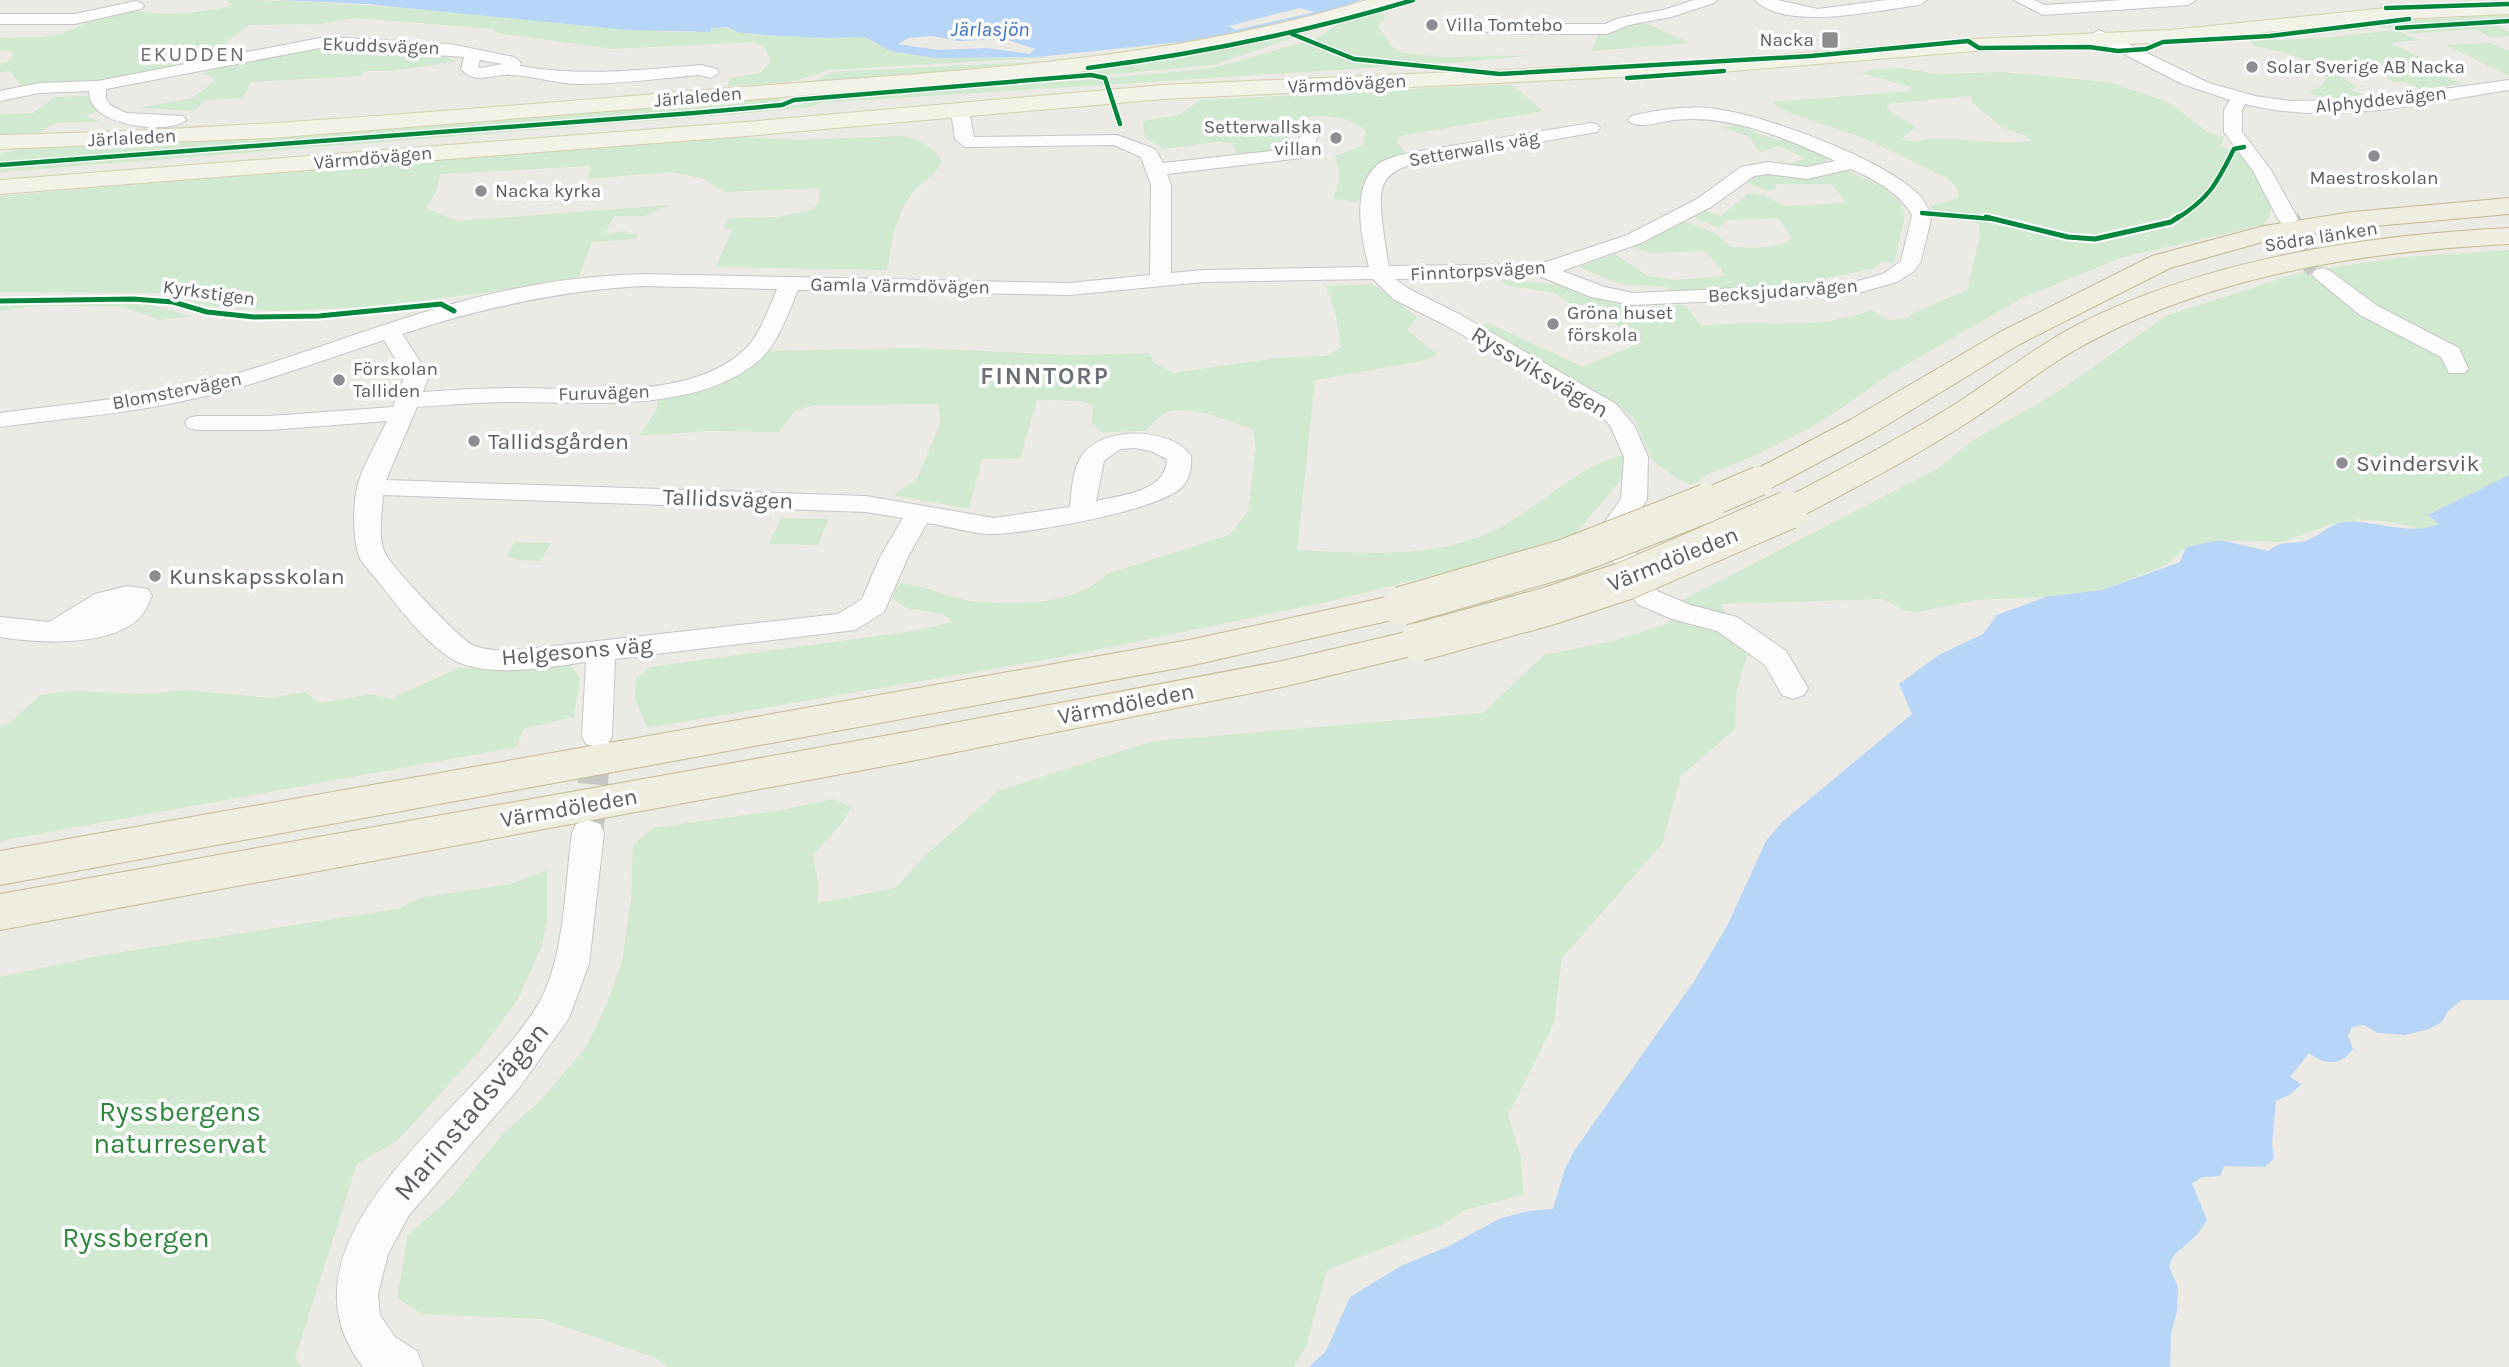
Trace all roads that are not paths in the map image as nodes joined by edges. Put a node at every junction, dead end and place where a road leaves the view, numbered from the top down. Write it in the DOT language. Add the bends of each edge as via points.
graph roads {
  1 [pos="1388,0"];
  2 [pos="1709,0"];
  3 [pos="1763,0"];
  4 [pos="1919,0"];
  5 [pos="2022,0"];
  6 [pos="2188,0"];
  7 [pos="130,3"];
  8 [pos="2509,8"];
  9 [pos="0,19"];
  10 [pos="1459,25"];
  11 [pos="2103,37"];
  12 [pos="711,73"];
  13 [pos="98,86"];
  14 [pos="2503,86"];
  15 [pos="0,96"];
  16 [pos="2240,98"];
  17 [pos="952,115"];
  18 [pos="177,120"];
  19 [pos="1637,120"];
  20 [pos="1312,126"];
  21 [pos="1591,128"];
  22 [pos="0,142"];
  23 [pos="1852,163"];
  24 [pos="1157,169"];
  25 [pos="0,187"];
  26 [pos="2509,206"];
  27 [pos="2288,219"];
  28 [pos="2509,220"];
  29 [pos="2509,236"];
  30 [pos="1541,270"];
  31 [pos="2322,274"];
  32 [pos="1381,275"];
  33 [pos="2137,275"];
  34 [pos="1161,280"];
  35 [pos="790,283"];
  36 [pos="390,332"];
  37 [pos="2457,368"];
  38 [pos="405,407"];
  39 [pos="0,420"];
  40 [pos="197,423"];
  41 [pos="370,487"];
  42 [pos="1082,513"];
  43 [pos="919,514"];
  44 [pos="0,628"];
  45 [pos="54,632"];
  46 [pos="601,652"];
  47 [pos="1793,688"];
  48 [pos="597,736"];
  49 [pos="588,833"];
  50 [pos="0,868"];
  51 [pos="0,912"];
  52 [pos="401,1367"];
  1 -- 22 [label="main road, Järlaleden" via="1245,38 1075,65 370,123"];
  2 -- 10 [label="street" via="1607,29"];
  3 -- 4 [label="street" via="1804,13"];
  5 -- 6 [label="street" via="2043,10"];
  7 -- 9 [label="street" via="75,19"];
  8 -- 11 [label="main road, Värmdövägen" via="2396,13 2228,32"];
  11 -- 16 [label="street, Alphyddevägen" via="2192,82"];
  11 -- 17 [label="main road, Värmdövägen" via="1656,70 1232,89"];
  12 -- 13 [label="street, Ekuddsvägen" via="565,79 508,69 473,72 469,69 474,54 450,49 324,42"];
  13 -- 15 [label="street, Ekuddsvägen" via="39,88"];
  13 -- 18 [label="street" via="99,105 109,114"];
  14 -- 16 [label="street, Alphyddevägen" via="2336,108"];
  16 -- 27 [label="street" via="2233,110 2233,132 2262,170"];
  17 -- 24 [label="street" via="964,139 971,143 1117,140 1143,150"];
  17 -- 25 [label="main road, Värmdövägen" via="815,129 746,129"];
  19 -- 23 [label="street, Becksjudarvägen" via="1683,113 1723,115 1792,136"];
  20 -- 24 [label="street" via="1304,150 1294,154"];
  21 -- 32 [label="street, Setterwalls väg" via="1390,165 1375,181 1370,201"];
  23 -- 30 [label="street, Finntorpsvägen" via="1807,173 1768,168 1748,171 1704,203 1634,239"];
  23 -- 30 [label="street, Becksjudarvägen" via="1903,190 1922,208 1911,261 1879,282 1851,289 1633,299 1599,292"];
  24 -- 34 [label="street"];
  26 -- 33 [label="highway" via="2413,213 2264,234 2161,262"];
  28 -- 33 [label="highway, Södra länken" via="2411,224 2327,234"];
  29 -- 51 [label="highway, Värmdöleden, bridge" via="2324,254 2252,271 2105,322 1904,450 1696,553 1550,605 1419,642 1282,674 906,747"];
  30 -- 32 [label="street, Finntorpsvägen"];
  31 -- 37 [label="street" via="2368,310 2451,353"];
  32 -- 34 [label="street, Finntorpsvägen" via="1270,274"];
  32 -- 47 [label="street, Ryssviksvägen" via="1401,294 1608,409 1622,425 1636,457 1634,500 1617,523 1623,555 1647,597 1727,624 1776,658"];
  33 -- 50 [label="highway, Värmdöleden, bridge" via="2010,338 1861,427 1759,481 1643,530 1491,582 1189,653"];
  34 -- 35 [label="street, Gamla Värmdövägen" via="1069,289"];
  35 -- 36 [label="street, Gamla Värmdövägen" via="591,282 475,305"];
  35 -- 38 [label="street, Furuvägen" via="751,356 704,381 621,397 489,395"];
  36 -- 38 [label="street, Helgesons väg" via="417,375"];
  36 -- 39 [label="street, Blomstervägen" via="212,388"];
  38 -- 40 [label="street, Furuvägen" via="270,423"];
  38 -- 41 [label="street, Helgesons väg"];
  41 -- 43 [label="street, Tallidsvägen" via="866,503"];
  41 -- 46 [label="street, Helgesons väg" via="372,556 461,652 484,659"];
  42 -- 43 [label="street, Tallidsvägen" via="995,526"];
  43 -- 46 [label="street, Helgesons väg" via="874,605 845,623"];
  44 -- 45 [label="street"];
  46 -- 48 [label="street"];
  49 -- 52 [label="street, Marinstadsvägen" via="569,973 559,1002 509,1073 392,1204 371,1241 358,1278 357,1306 363,1332 382,1357"];
}
